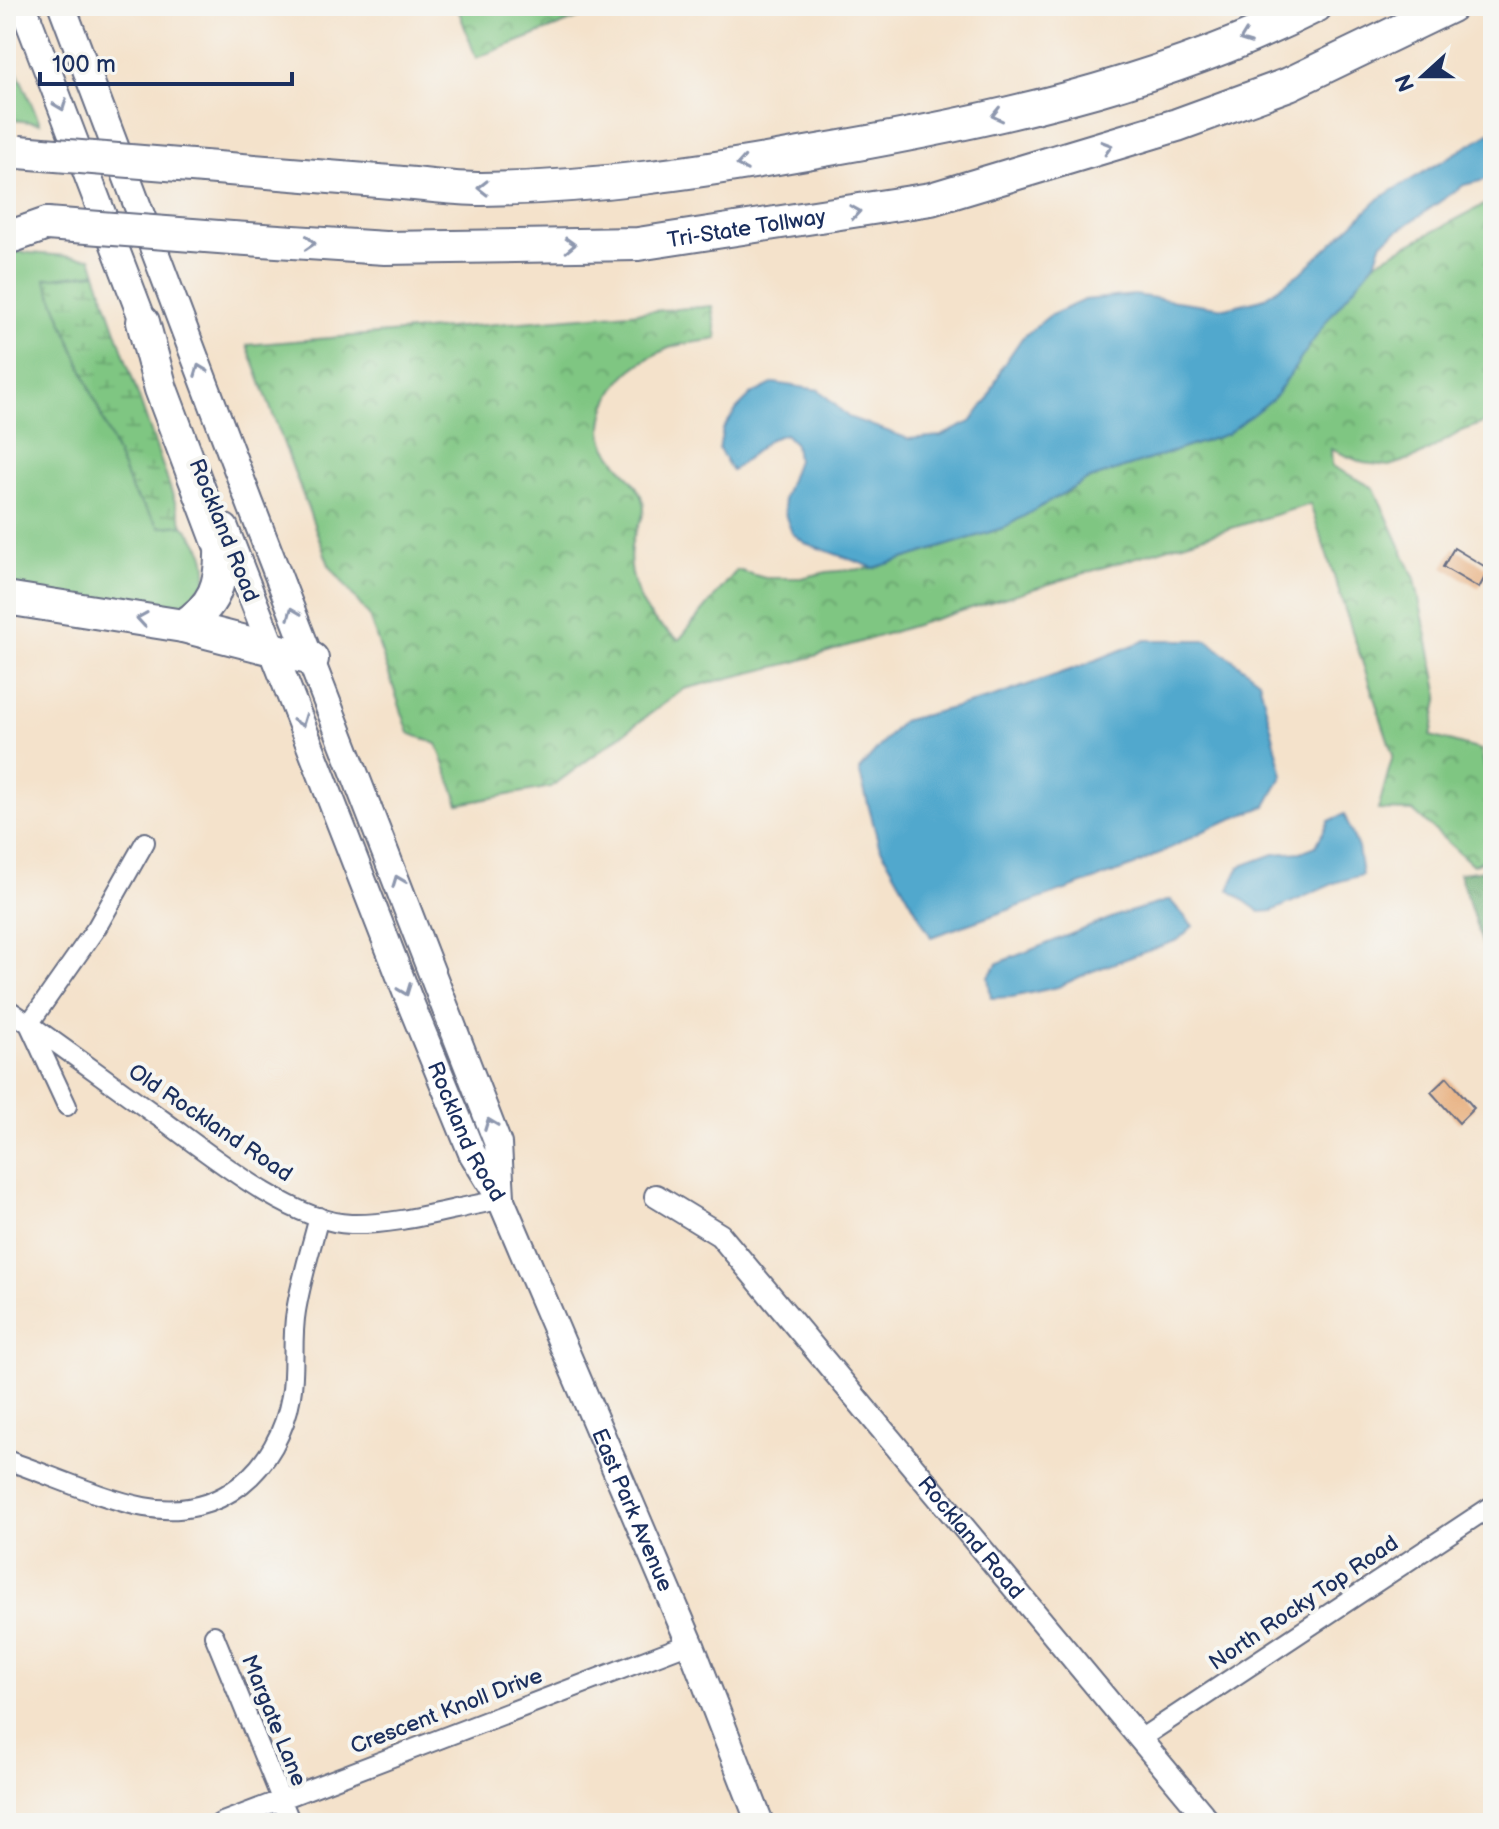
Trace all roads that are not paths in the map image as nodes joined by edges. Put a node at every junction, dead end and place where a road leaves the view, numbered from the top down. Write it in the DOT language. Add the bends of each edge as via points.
graph roads {
  1 [pos="23,6"];
  2 [pos="62,6"];
  3 [pos="1316,6"];
  4 [pos="1451,6"];
  5 [pos="12,151"];
  6 [pos="6,218"];
  7 [pos="47,224"];
  8 [pos="6,236"];
  9 [pos="143,322"];
  10 [pos="6,598"];
  11 [pos="183,626"];
  12 [pos="272,649"];
  13 [pos="312,659"];
  14 [pos="145,842"];
  15 [pos="6,1008"];
  16 [pos="29,1024"];
  17 [pos="67,1106"];
  18 [pos="656,1196"];
  19 [pos="501,1200"];
  20 [pos="319,1217"];
  21 [pos="6,1460"];
  22 [pos="1493,1505"];
  23 [pos="214,1635"];
  24 [pos="690,1643"];
  25 [pos="1140,1739"];
  26 [pos="281,1799"];
  27 [pos="220,1823"];
  28 [pos="291,1823"];
  29 [pos="760,1823"];
  30 [pos="1210,1823"];
  1 -- 9 [label="main road, Rockland Road, one-way"];
  13 -- 2 [label="main road, Rockland Road, one-way"];
  3 -- 5 [label="highway, one-way, bridge" via="1160,70 1038,106 906,136 721,168 480,189"];
  7 -- 4 [label="highway, Tri-State Tollway, one-way, bridge" via="398,248 638,244 931,199 1177,125 1289,84"];
  6 -- 7 [label="highway, Tri-State Tollway"];
  7 -- 8 [label="highway"];
  9 -- 11 [label="highway" via="161,389 221,548 221,576 210,602"];
  9 -- 12 [label="main road, Rockland Road"];
  11 -- 10 [label="highway, one-way"];
  11 -- 12 [label="highway"];
  12 -- 13 [label="highway"];
  12 -- 19 [label="main road, Rockland Road, one-way" via="467,1141"];
  19 -- 13 [label="main road, Rockland Road, one-way" via="498,1144"];
  14 -- 16 [label="street" via="97,927"];
  15 -- 16 [label="street, Old Rockland Road"];
  16 -- 17 [label="street"];
  16 -- 20 [label="street, Old Rockland Road" via="226,1166"];
  18 -- 25 [label="street, Rockland Road" via="720,1235"];
  19 -- 20 [label="street, Old Rockland Road" via="383,1222 348,1224"];
  19 -- 24 [label="main road, East Park Avenue"];
  20 -- 21 [label="street" via="296,1308 291,1397 271,1449 242,1486 196,1507 145,1507"];
  22 -- 25 [label="street, North Rocky Top Road"];
  23 -- 26 [label="street, Margate Lane"];
  24 -- 26 [label="street, Crescent Knoll Drive"];
  24 -- 29 [label="main road, East Park Avenue"];
  25 -- 30 [label="street, Rockland Road"];
  26 -- 27 [label="street, Crescent Knoll Drive"];
  26 -- 28 [label="street, Margate Lane"];
}
